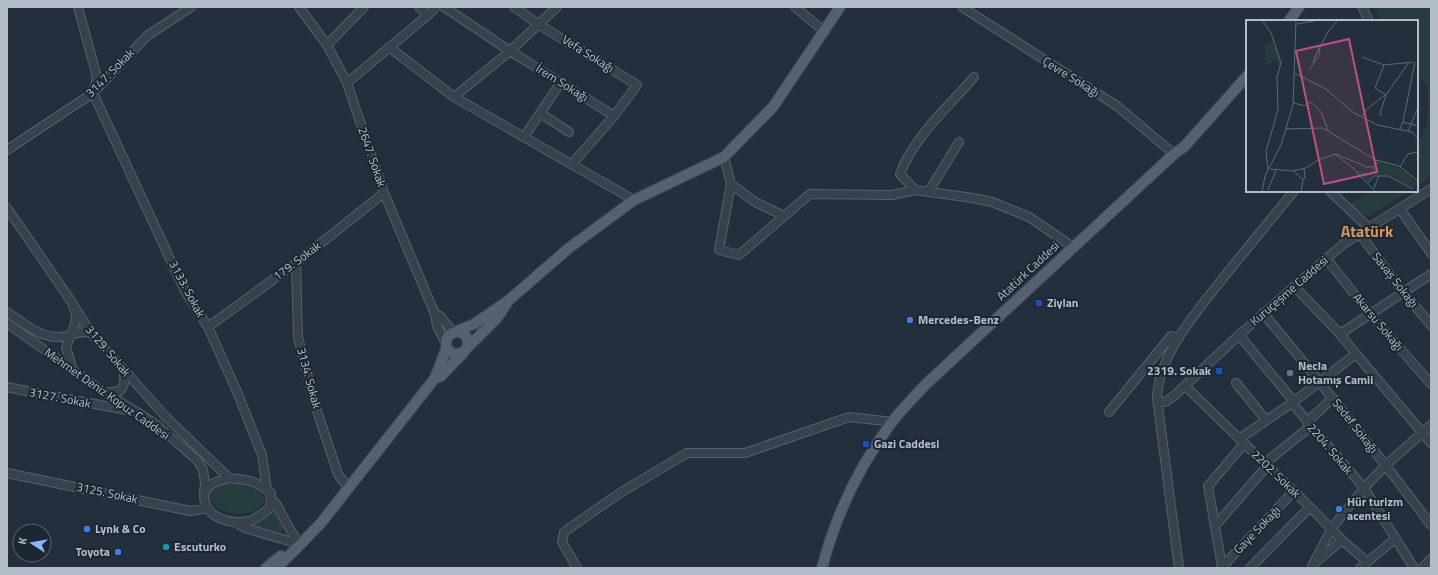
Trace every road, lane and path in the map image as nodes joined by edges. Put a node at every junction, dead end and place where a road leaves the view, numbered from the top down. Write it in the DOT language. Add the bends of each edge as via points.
graph roads {
  1 [pos="78,7"];
  2 [pos="192,7"];
  3 [pos="299,7"];
  4 [pos="364,7"];
  5 [pos="419,7"];
  6 [pos="436,7"];
  7 [pos="444,7"];
  8 [pos="514,7"];
  9 [pos="557,7"];
  10 [pos="795,7"];
  11 [pos="840,7"];
  12 [pos="962,7"];
  13 [pos="1291,7"];
  14 [pos="1299,7"];
  15 [pos="1362,7"];
  16 [pos="428,15"];
  17 [pos="1282,20"];
  18 [pos="1290,20"];
  19 [pos="1369,20"];
  20 [pos="538,24"];
  21 [pos="825,32"];
  22 [pos="327,45"];
  23 [pos="390,47"];
  24 [pos="510,51"];
  25 [pos="1246,69"];
  26 [pos="974,77"];
  27 [pos="1246,77"];
  28 [pos="561,82"];
  29 [pos="347,83"];
  30 [pos="93,93"];
  31 [pos="454,97"];
  32 [pos="540,113"];
  33 [pos="614,116"];
  34 [pos="569,132"];
  35 [pos="524,137"];
  36 [pos="959,142"];
  37 [pos="7,150"];
  38 [pos="1174,154"];
  39 [pos="724,157"];
  40 [pos="572,164"];
  41 [pos="731,184"];
  42 [pos="915,190"];
  43 [pos="1431,191"];
  44 [pos="929,192"];
  45 [pos="1293,192"];
  46 [pos="1331,192"];
  47 [pos="384,193"];
  48 [pos="634,200"];
  49 [pos="7,208"];
  50 [pos="1400,209"];
  51 [pos="784,216"];
  52 [pos="1369,228"];
  53 [pos="1360,234"];
  54 [pos="1073,247"];
  55 [pos="1431,253"];
  56 [pos="1326,258"];
  57 [pos="296,262"];
  58 [pos="1431,274"];
  59 [pos="1294,286"];
  60 [pos="1403,292"];
  61 [pos="67,295"];
  62 [pos="509,300"];
  63 [pos="7,312"];
  64 [pos="1263,313"];
  65 [pos="435,314"];
  66 [pos="1370,314"];
  67 [pos="7,323"];
  68 [pos="1431,325"];
  69 [pos="208,328"];
  70 [pos="455,332"];
  71 [pos="91,333"];
  72 [pos="1340,334"];
  73 [pos="71,335"];
  74 [pos="1239,335"];
  75 [pos="1179,338"];
  76 [pos="446,345"];
  77 [pos="466,350"];
  78 [pos="1356,354"];
  79 [pos="122,368"];
  80 [pos="73,371"];
  81 [pos="436,378"];
  82 [pos="1320,381"];
  83 [pos="1236,383"];
  84 [pos="1431,384"];
  85 [pos="1185,386"];
  86 [pos="7,387"];
  87 [pos="105,393"];
  88 [pos="1333,398"];
  89 [pos="1158,403"];
  90 [pos="1292,403"];
  91 [pos="137,412"];
  92 [pos="1109,412"];
  93 [pos="1266,420"];
  94 [pos="893,422"];
  95 [pos="1309,424"];
  96 [pos="1431,424"];
  97 [pos="1422,432"];
  98 [pos="1241,441"];
  99 [pos="1431,443"];
  100 [pos="1266,465"];
  101 [pos="1386,465"];
  102 [pos="7,473"];
  103 [pos="229,478"];
  104 [pos="348,488"];
  105 [pos="1364,488"];
  106 [pos="266,490"];
  107 [pos="1294,491"];
  108 [pos="204,493"];
  109 [pos="270,498"];
  110 [pos="1310,507"];
  111 [pos="208,508"];
  112 [pos="236,523"];
  113 [pos="1431,525"];
  114 [pos="1215,526"];
  115 [pos="1332,528"];
  116 [pos="1395,539"];
  117 [pos="1342,540"];
  118 [pos="300,544"];
  119 [pos="1431,559"];
  120 [pos="1367,562"];
  121 [pos="1311,567"];
  122 [pos="266,568"];
  123 [pos="276,568"];
  124 [pos="287,568"];
  125 [pos="577,568"];
  126 [pos="822,568"];
  127 [pos="1179,568"];
  128 [pos="1221,568"];
  129 [pos="1250,568"];
  130 [pos="1360,568"];
  131 [pos="1414,568"];
  132 [pos="1422,568"];
  1 -- 30 [label="street" via="97,77"];
  2 -- 30 [label="street, 3147. Sokak" via="147,36"];
  3 -- 22 [label="street, 2647. Sokak"];
  4 -- 22 [label="street"];
  5 -- 16 [label="street"];
  6 -- 16 [label="street"];
  7 -- 24 [label="street, İrem Sokağı"];
  8 -- 20 [label="street, Vefa Sokağı"];
  9 -- 20 [label="street"];
  10 -- 21 [label="street"];
  11 -- 21 [label="main road"];
  12 -- 38 [label="street, Çevre Sokağı" via="1117,106"];
  13 -- 17 [label="main road"];
  14 -- 18 [label="main road"];
  15 -- 19 [label="street"];
  16 -- 23 [label="street"];
  20 -- 24 [label="street"];
  20 -- 33 [label="street, Vefa Sokağı" via="638,85"];
  21 -- 39 [label="main road" via="773,107"];
  22 -- 29 [label="street, 2647. Sokak"];
  23 -- 29 [label="street"];
  23 -- 31 [label="street"];
  24 -- 28 [label="street, İrem Sokağı"];
  24 -- 31 [label="street"];
  25 -- 38 [label="main road"];
  26 -- 42 [label="street" via="914,144 904,163 900,174"];
  27 -- 38 [label="main road, Atatürk Caddesi" via="1184,147"];
  28 -- 32 [label="street"];
  28 -- 33 [label="street, İrem Sokağı"];
  29 -- 47 [label="street, 2647. Sokak"];
  30 -- 37 [label="street, 3147. Sokak"];
  30 -- 69 [label="street, 3133. Sokak" via="185,291"];
  31 -- 35 [label="street"];
  32 -- 34 [label="street"];
  32 -- 35 [label="street"];
  33 -- 40 [label="street"];
  35 -- 40 [label="street"];
  36 -- 44 [label="street"];
  38 -- 54 [label="main road, Atatürk Caddesi"];
  39 -- 41 [label="street"];
  39 -- 48 [label="main road"];
  40 -- 48 [label="street"];
  41 -- 51 [label="street" via="755,202"];
  41 -- 51 [label="street" via="719,250 739,255"];
  42 -- 44 [label="street"];
  42 -- 51 [label="street" via="892,195 810,194"];
  43 -- 50 [label="street, Kuruçeşme Caddesi"];
  44 -- 54 [label="street" via="992,202 1029,217"];
  45 -- 75 [label="street" via="1206,300"];
  46 -- 52 [label="street"];
  47 -- 57 [label="street, 179. Sokak"];
  47 -- 65 [label="street, 2647. Sokak"];
  48 -- 62 [label="main road" via="569,248"];
  49 -- 61 [label="street, 3129. Sokak"];
  50 -- 52 [label="street, Kuruçeşme Caddesi"];
  50 -- 55 [label="street"];
  52 -- 53 [label="street, Kuruçeşme Caddesi"];
  53 -- 56 [label="street, Kuruçeşme Caddesi"];
  53 -- 60 [label="street, Savaş Sokağı"];
  54 -- 94 [label="main road, Atatürk Caddesi" via="925,385"];
  56 -- 59 [label="street, Kuruçeşme Caddesi"];
  56 -- 66 [label="street, Akarsu Sokağı"];
  57 -- 69 [label="street, 179. Sokak"];
  57 -- 104 [label="street, 3134. Sokak" via="298,337 315,405 338,474"];
  58 -- 60 [label="street"];
  59 -- 64 [label="street, Kuruçeşme Caddesi"];
  59 -- 72 [label="street"];
  60 -- 66 [label="street"];
  60 -- 68 [label="street, Savaş Sokağı"];
  61 -- 71 [label="street, 3129. Sokak"];
  61 -- 73 [label="street" via="76,312"];
  62 -- 70 [label="main road" via="474,324"];
  62 -- 77 [label="main road" via="497,318"];
  63 -- 73 [label="street" via="33,330 47,336"];
  64 -- 74 [label="street, Kuruçeşme Caddesi"];
  64 -- 82 [label="street, Sedef Sokağı"];
  65 -- 70 [label="street"];
  65 -- 76 [label="street, 2647. Sokak" via="437,326"];
  66 -- 72 [label="street"];
  66 -- 84 [label="street, Akarsu Sokağı"];
  67 -- 80 [label="street, Mehmet Deniz Kopuz Caddesi"];
  69 -- 106 [label="street, 3133. Sokak" via="262,455"];
  70 -- 76 [label="main road" via="448,336"];
  70 -- 77 [label="main road" via="466,336 469,343"];
  71 -- 73 [label="street" via="82,331"];
  71 -- 79 [label="street, 3129. Sokak"];
  72 -- 78 [label="street"];
  73 -- 80 [label="street" via="66,347"];
  74 -- 85 [label="street, Kuruçeşme Caddesi"];
  74 -- 90 [label="street, 2204. Sokak" via="1291,398"];
  75 -- 89 [label="street" via="1162,372 1157,391"];
  75 -- 92 [label="street" via="1171,336"];
  76 -- 77 [label="main road" via="455,354"];
  76 -- 81 [label="main road"];
  77 -- 81 [label="main road"];
  78 -- 82 [label="street"];
  78 -- 97 [label="street"];
  79 -- 87 [label="street" via="124,386 120,391"];
  79 -- 103 [label="street, 3129. Sokak" via="165,416"];
  80 -- 87 [label="street, Mehmet Deniz Kopuz Caddesi"];
  81 -- 104 [label="main road"];
  82 -- 88 [label="street, Sedef Sokağı"];
  82 -- 90 [label="street"];
  83 -- 93 [label="street"];
  85 -- 89 [label="street, Kuruçeşme Caddesi" via="1167,401"];
  85 -- 98 [label="street, 2202. Sokak"];
  86 -- 91 [label="street, 3127. Sokak"];
  87 -- 91 [label="street, Mehmet Deniz Kopuz Caddesi"];
  88 -- 95 [label="street"];
  88 -- 101 [label="street, Sedef Sokağı"];
  89 -- 127 [label="street"];
  90 -- 93 [label="street"];
  90 -- 95 [label="street, 2204. Sokak"];
  91 -- 108 [label="street, Mehmet Deniz Kopuz Caddesi" via="158,426 198,461 203,470"];
  93 -- 98 [label="street"];
  94 -- 125 [label="street" via="850,417 745,453 687,453 620,493 564,532 562,542"];
  94 -- 126 [label="main road, Atatürk Caddesi" via="861,469 841,508"];
  95 -- 100 [label="street"];
  95 -- 105 [label="street, 2204. Sokak"];
  96 -- 97 [label="street"];
  97 -- 99 [label="street"];
  97 -- 101 [label="street"];
  98 -- 100 [label="street, 2202. Sokak"];
  98 -- 114 [label="street" via="1208,486"];
  100 -- 107 [label="street, 2202. Sokak"];
  100 -- 114 [label="street"];
  101 -- 105 [label="street"];
  101 -- 113 [label="street, Sedef Sokağı"];
  102 -- 111 [label="street, 3125. Sokak" via="190,511"];
  103 -- 106 [label="street" via="259,483"];
  103 -- 108 [label="street" via="210,484"];
  104 -- 118 [label="main road" via="321,523"];
  105 -- 115 [label="street"];
  105 -- 116 [label="street, 2204. Sokak"];
  106 -- 109 [label="street" via="271,493"];
  107 -- 110 [label="street, 2202. Sokak"];
  107 -- 128 [label="street, Gaye Sokağı"];
  108 -- 111 [label="street"];
  109 -- 112 [label="street" via="270,508 250,520"];
  109 -- 118 [label="street" via="277,505"];
  110 -- 115 [label="street, 2202. Sokak"];
  110 -- 129 [label="street"];
  111 -- 112 [label="street" via="214,516"];
  112 -- 118 [label="street"];
  114 -- 128 [label="street"];
  115 -- 117 [label="street, 2202. Sokak"];
  115 -- 121 [label="street"];
  116 -- 120 [label="street"];
  116 -- 131 [label="street, 2204. Sokak"];
  117 -- 120 [label="street, 2202. Sokak"];
  117 -- 121 [label="street"];
  118 -- 122 [label="main road"];
  118 -- 123 [label="main road"];
  118 -- 124 [label="main road"];
  119 -- 132 [label="street"];
  120 -- 130 [label="street"];
}
